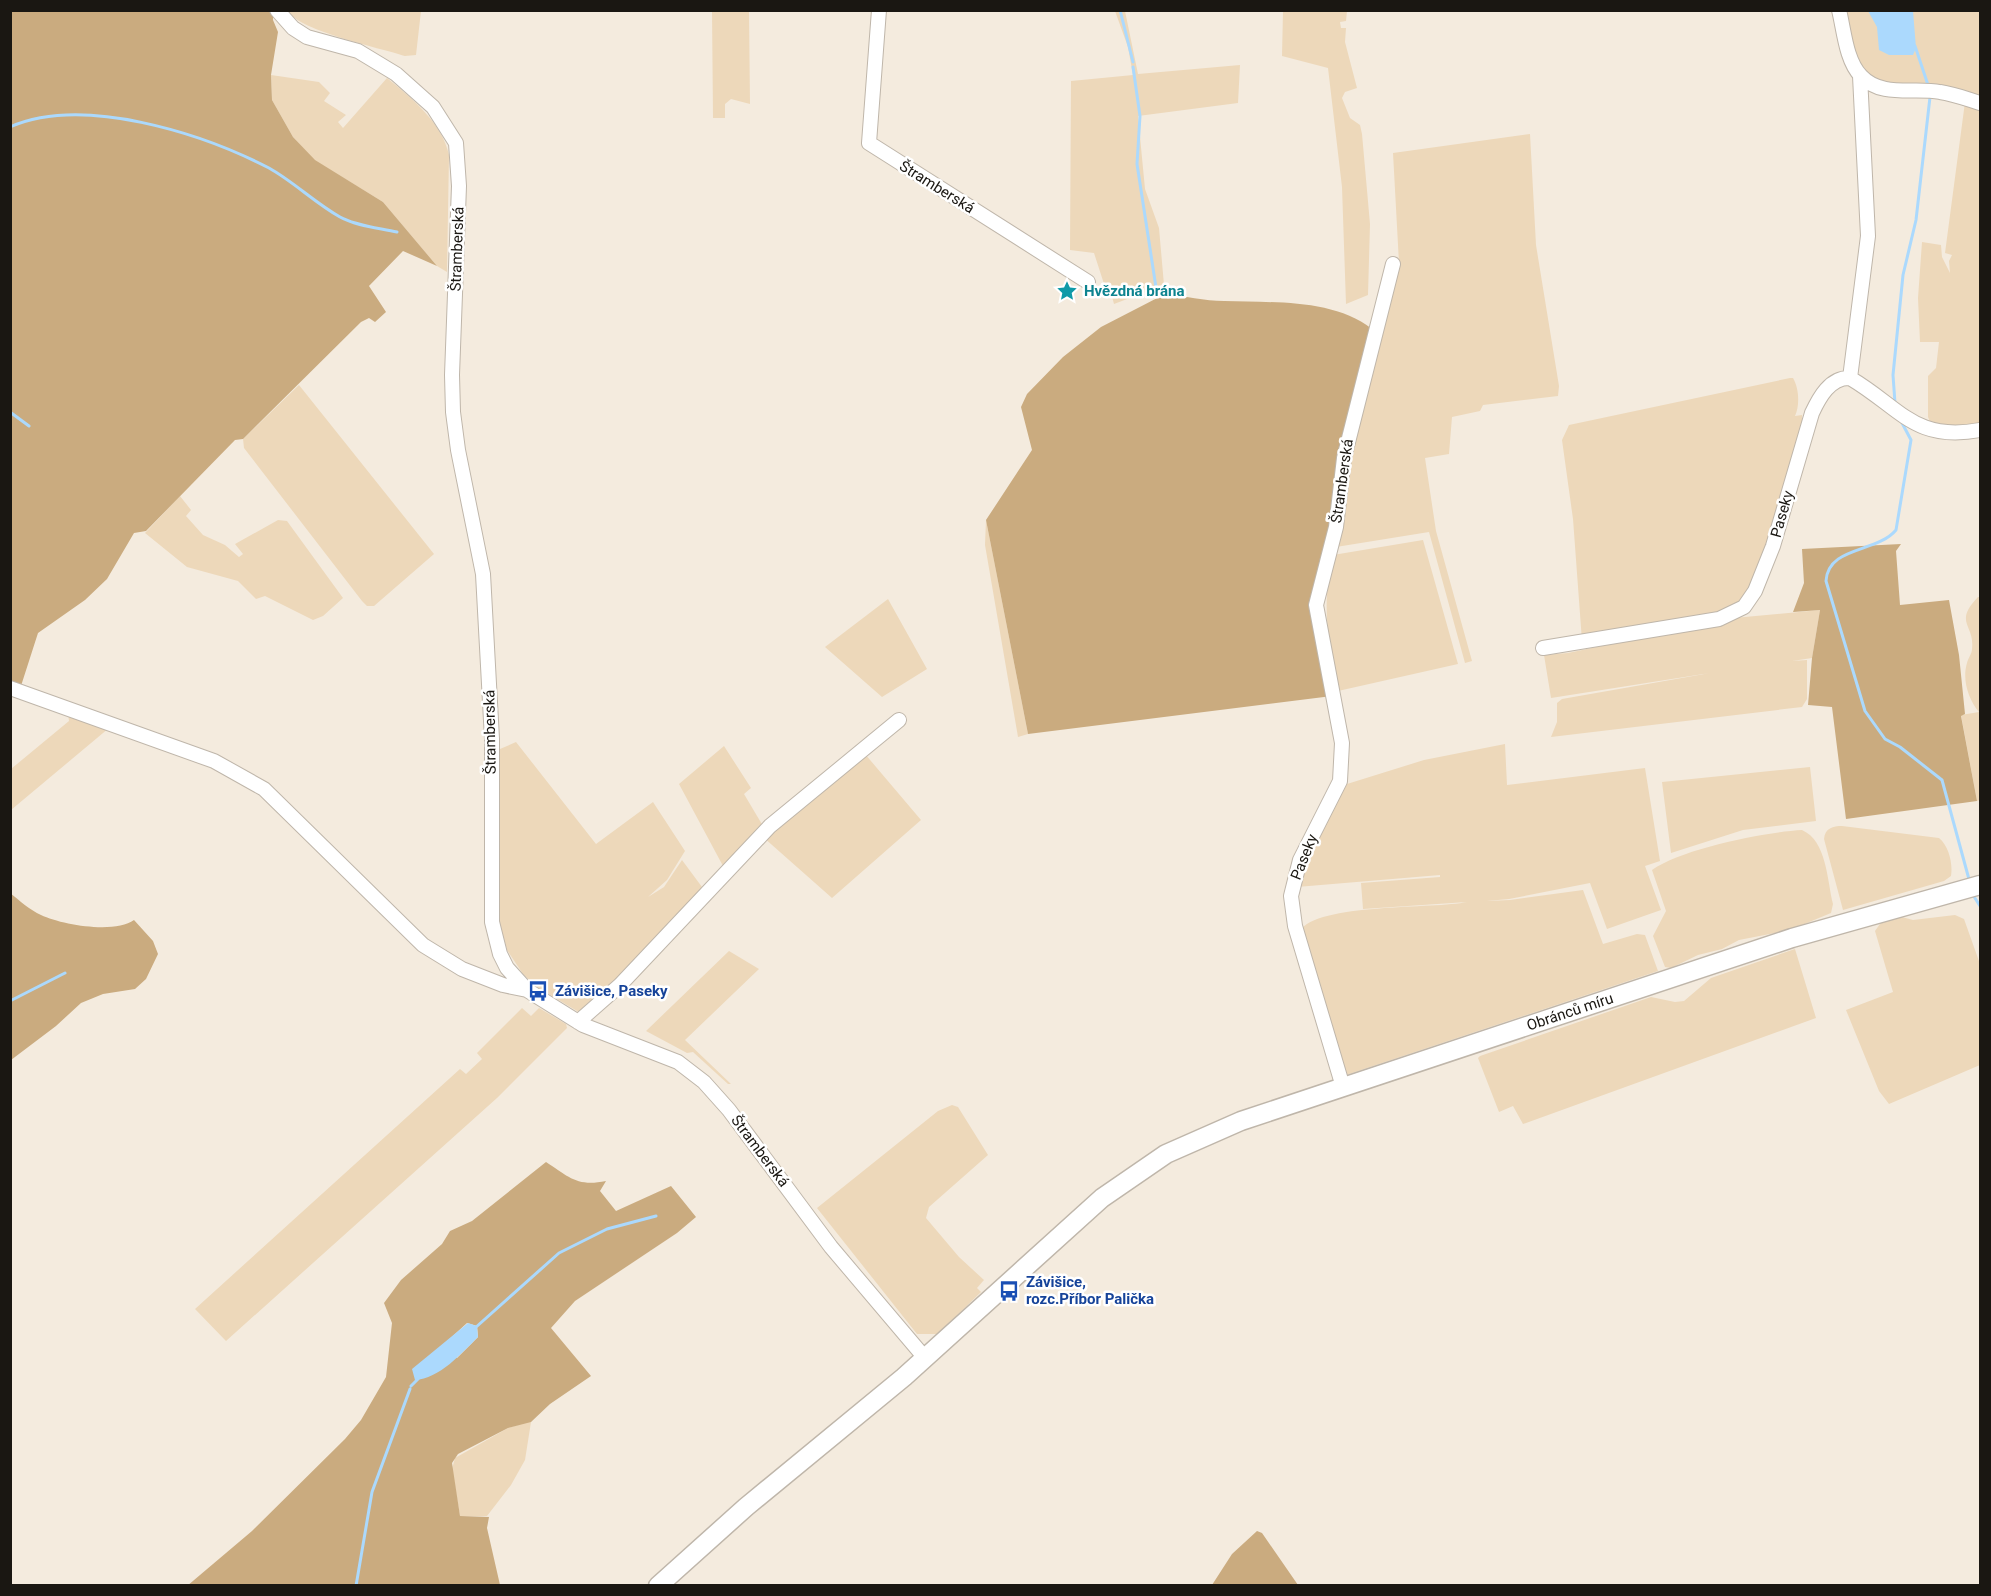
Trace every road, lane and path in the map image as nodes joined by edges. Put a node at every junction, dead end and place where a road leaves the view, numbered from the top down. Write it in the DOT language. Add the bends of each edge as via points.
graph roads {
  1 [pos="277,10"];
  2 [pos="879,10"];
  3 [pos="1839,10"];
  4 [pos="1860,76"];
  5 [pos="1980,103"];
  6 [pos="1393,264"];
  7 [pos="1088,282"];
  8 [pos="1850,378"];
  9 [pos="1980,430"];
  10 [pos="1543,648"];
  11 [pos="10,688"];
  12 [pos="1335,699"];
  13 [pos="899,720"];
  14 [pos="1980,885"];
  15 [pos="527,990"];
  16 [pos="578,1022"];
  17 [pos="1343,1087"];
  18 [pos="925,1358"];
  19 [pos="658,1586"];
  1 -- 15 [label="street, Štramberská" via="307,37 358,51 396,74 433,107 456,143 459,186 453,412 483,574 486,612 492,739 492,922 507,968"];
  2 -- 7 [label="street, Štramberská" via="869,143"];
  3 -- 4 [label="street" via="1851,58"];
  4 -- 5 [label="street" via="1886,89 1941,92"];
  4 -- 8 [label="street" via="1868,236"];
  6 -- 12 [label="street, Štramberská" via="1344,458 1336,527 1316,605"];
  8 -- 9 [label="street" via="1896,411 1940,433"];
  8 -- 10 [label="street, Paseky" via="1830,386 1812,413 1773,546 1755,591 1744,607 1719,619"];
  11 -- 15 [label="street" via="214,761 264,789 423,945 462,969"];
  12 -- 17 [label="street, Paseky" via="1342,743 1340,781 1300,860 1291,896 1295,926"];
  13 -- 16 [label="street" via="770,826 620,985"];
  14 -- 17 [label="main road, Obránců míru" via="1792,939"];
  15 -- 16 [label="street, Štramberská"];
  16 -- 18 [label="street, Štramberská" via="668,1057 704,1082 870,1296"];
  17 -- 18 [label="main road, Obránců míru" via="1241,1121 1166,1155 1102,1198"];
  18 -- 19 [label="main road, Obránců míru"];
}
